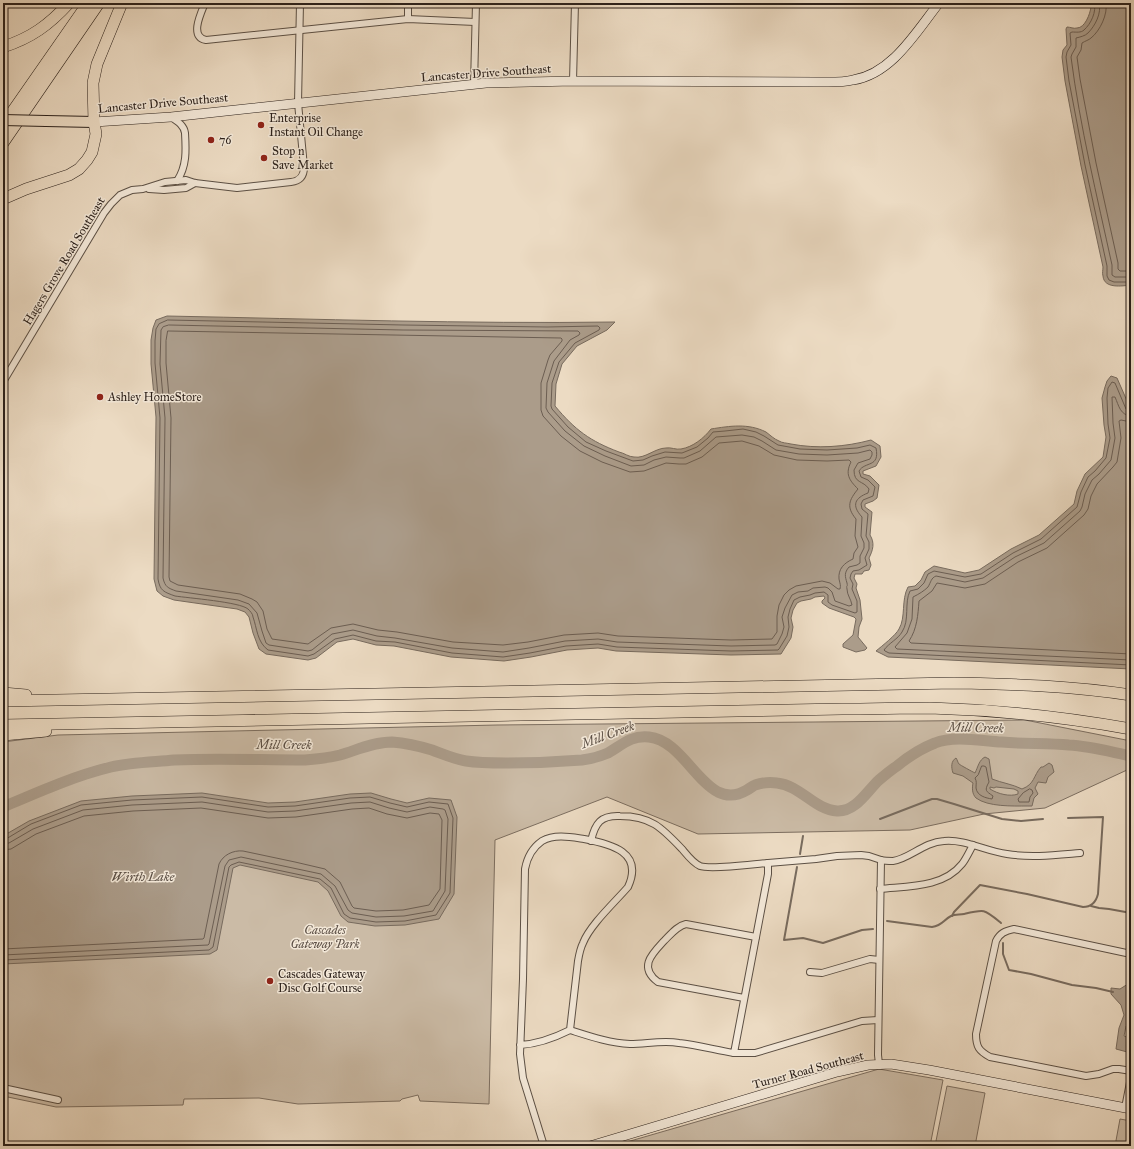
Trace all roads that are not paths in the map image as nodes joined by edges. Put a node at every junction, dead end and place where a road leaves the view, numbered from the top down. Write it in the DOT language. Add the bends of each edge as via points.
graph roads {
  1 [pos="69,3"];
  2 [pos="88,3"];
  3 [pos="99,3"];
  4 [pos="122,3"];
  5 [pos="205,3"];
  6 [pos="300,3"];
  7 [pos="408,3"];
  8 [pos="476,3"];
  9 [pos="575,3"];
  10 [pos="939,3"];
  11 [pos="408,20"];
  12 [pos="475,22"];
  13 [pos="299,31"];
  14 [pos="3,48"];
  15 [pos="573,80"];
  16 [pos="474,85"];
  17 [pos="298,103"];
  18 [pos="171,117"];
  19 [pos="3,120"];
  20 [pos="94,122"];
  21 [pos="3,125"];
  22 [pos="3,144"];
  23 [pos="177,181"];
  24 [pos="195,183"];
  25 [pos="143,189"];
  26 [pos="3,199"];
  27 [pos="3,382"];
  28 [pos="3,693"];
  29 [pos="1131,695"];
  30 [pos="67,700"];
  31 [pos="3,701"];
  32 [pos="74,724"];
  33 [pos="3,725"];
  34 [pos="1131,729"];
  35 [pos="3,735"];
  36 [pos="591,840"];
  37 [pos="973,845"];
  38 [pos="1080,853"];
  39 [pos="881,860"];
  40 [pos="768,863"];
  41 [pos="880,889"];
  42 [pos="756,937"];
  43 [pos="1131,954"];
  44 [pos="879,960"];
  45 [pos="810,972"];
  46 [pos="744,998"];
  47 [pos="878,1020"];
  48 [pos="570,1030"];
  49 [pos="520,1045"];
  50 [pos="734,1053"];
  51 [pos="879,1064"];
  52 [pos="1131,1071"];
  53 [pos="1131,1077"];
  54 [pos="3,1088"];
  55 [pos="58,1100"];
  56 [pos="1128,1109"];
  57 [pos="544,1146"];
  58 [pos="590,1146"];
  1 -- 14 [label="highway" via="46,26 31,36"];
  2 -- 21 [label="highway"];
  3 -- 22 [label="highway"];
  4 -- 20 [label="highway" via="97,64 93,83"];
  5 -- 13 [label="street" via="197,24 197,33 202,39"];
  6 -- 13 [label="street"];
  7 -- 11 [label="street"];
  8 -- 12 [label="street"];
  9 -- 15 [label="street"];
  10 -- 15 [label="main road, Lancaster Drive Southeast" via="894,59 872,74 854,80"];
  11 -- 12 [label="street"];
  11 -- 13 [label="street"];
  12 -- 16 [label="street"];
  13 -- 17 [label="street"];
  15 -- 16 [label="main road, Lancaster Drive Southeast"];
  16 -- 17 [label="main road, Lancaster Drive Southeast"];
  17 -- 18 [label="main road, Lancaster Drive Southeast"];
  17 -- 24 [label="street, Hagers Grove Road Southeast" via="304,168 299,180 237,188"];
  18 -- 20 [label="main road, Lancaster Drive Southeast"];
  18 -- 23 [label="street" via="185,130 185,158 182,173"];
  19 -- 20 [label="main road, Lancaster Drive Southeast, bridge"];
  20 -- 26 [label="highway" via="96,134 92,152 79,169"];
  23 -- 24 [label="street, Hagers Grove Road Southeast"];
  23 -- 25 [label="street, Hagers Grove Road Southeast"];
  24 -- 25 [label="street, Hagers Grove Road Southeast" via="186,188"];
  25 -- 27 [label="street, Hagers Grove Road Southeast" via="120,195 111,204"];
  28 -- 30 [label="highway"];
  29 -- 30 [label="highway" via="1056,686 954,683"];
  30 -- 31 [label="highway"];
  32 -- 33 [label="highway"];
  32 -- 34 [label="highway" via="929,708 1032,714"];
  32 -- 35 [label="highway" via="42,731"];
  36 -- 40 [label="street" via="593,831 600,821 606,817 625,816 652,822 662,828 701,866"];
  36 -- 48 [label="street" via="621,850 628,857 633,872 628,887 583,941 578,961"];
  36 -- 49 [label="street" via="562,836 549,838 535,847 527,860 524,878"];
  37 -- 38 [label="street" via="1005,854 1029,856"];
  37 -- 39 [label="street" via="959,841 942,841 924,846 894,861"];
  37 -- 41 [label="street" via="961,865 937,881"];
  39 -- 40 [label="street" via="861,855"];
  39 -- 41 [label="street"];
  40 -- 42 [label="street"];
  41 -- 44 [label="street"];
  42 -- 46 [label="street"];
  42 -- 46 [label="street" via="681,925 651,955 649,961 648,970 658,982"];
  43 -- 52 [label="street" via="1014,929 1003,932 996,941 976,1042 978,1048 990,1057 1086,1076 1113,1069"];
  44 -- 45 [label="street" via="870,959 822,973"];
  44 -- 47 [label="street"];
  46 -- 50 [label="street"];
  47 -- 50 [label="street" via="862,1021 755,1053"];
  47 -- 51 [label="street"];
  48 -- 49 [label="street" via="548,1040"];
  48 -- 50 [label="street" via="618,1043 678,1042"];
  49 -- 57 [label="street" via="520,1067"];
  51 -- 56 [label="main road, Turner Road Southeast" via="929,1070"];
  51 -- 58 [label="main road, Turner Road Southeast" via="837,1072"];
  53 -- 56 [label="street"];
  54 -- 55 [label="street"];
}
